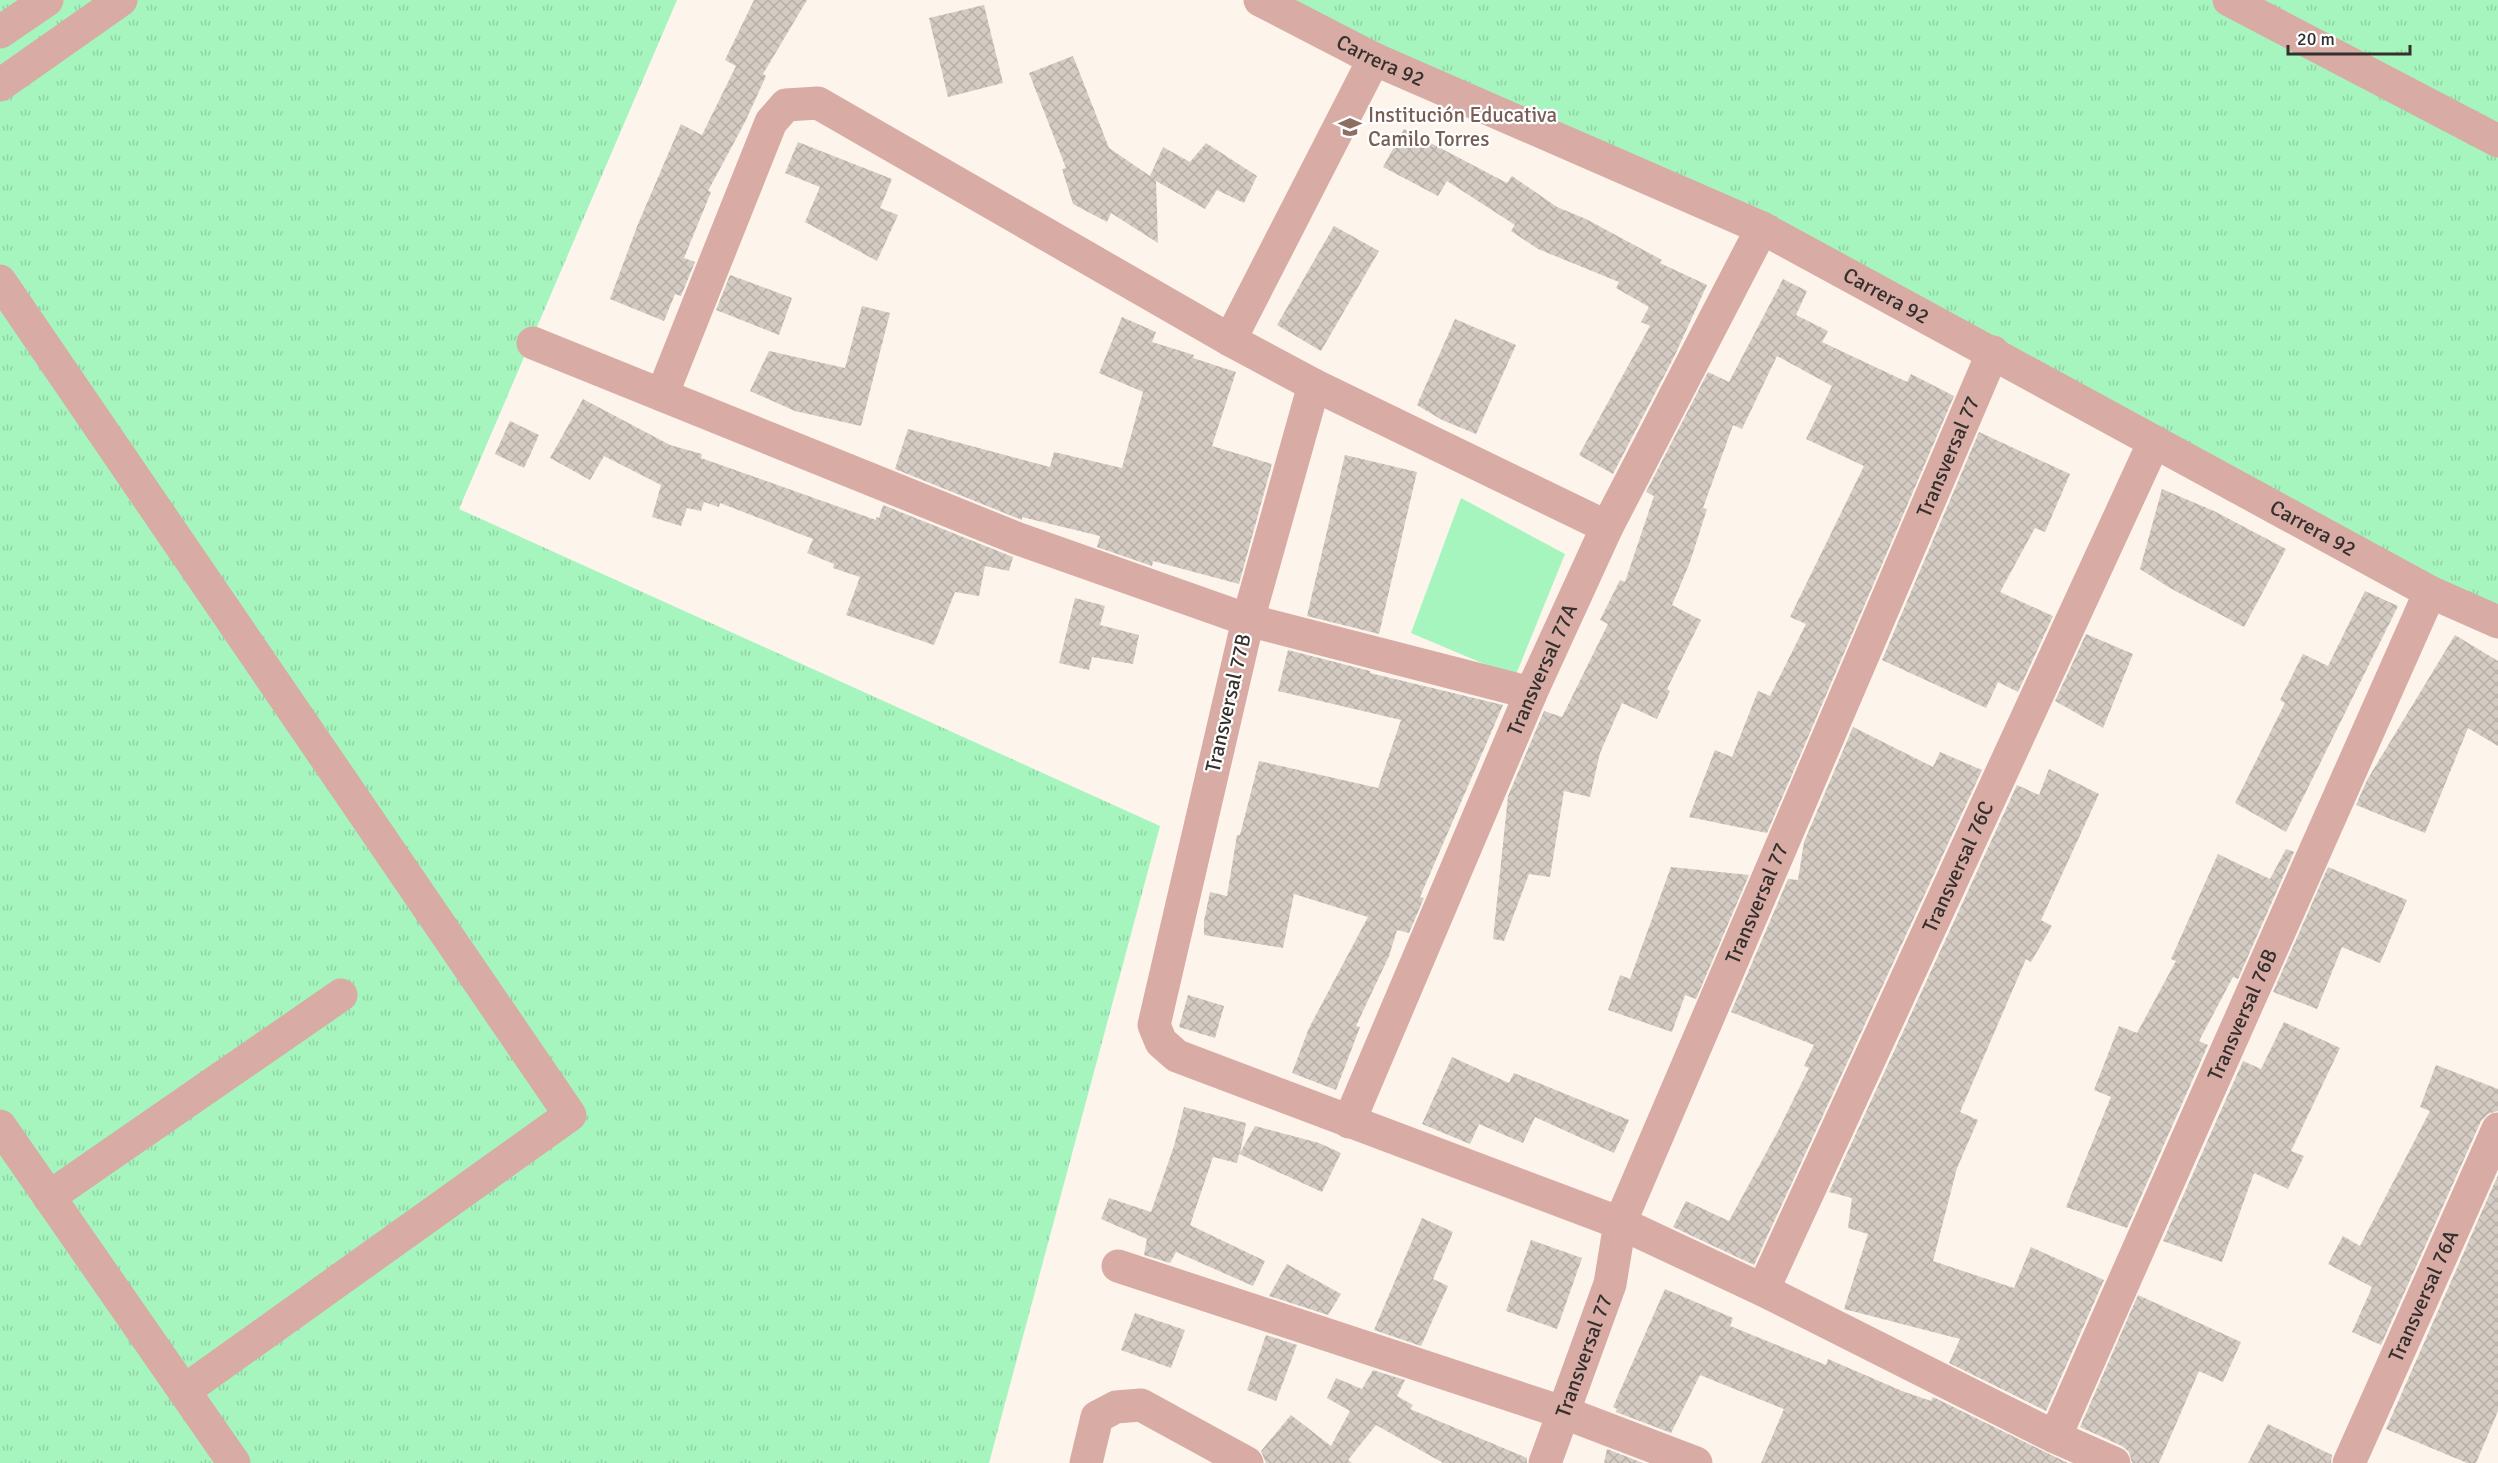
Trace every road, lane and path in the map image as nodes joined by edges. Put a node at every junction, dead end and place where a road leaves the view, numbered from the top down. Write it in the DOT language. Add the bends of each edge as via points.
graph roads {
  1 [pos="46,0"];
  2 [pos="121,0"];
  3 [pos="1260,0"];
  4 [pos="2229,0"];
  5 [pos="0,32"];
  6 [pos="1374,59"];
  7 [pos="0,85"];
  8 [pos="2498,141"];
  9 [pos="1762,228"];
  10 [pos="0,281"];
  11 [pos="1230,340"];
  12 [pos="533,343"];
  13 [pos="1993,352"];
  14 [pos="1314,385"];
  15 [pos="662,395"];
  16 [pos="2154,442"];
  17 [pos="1607,527"];
  18 [pos="2430,592"];
  19 [pos="1248,620"];
  20 [pos="2498,622"];
  21 [pos="1531,693"];
  22 [pos="341,994"];
  23 [pos="1349,1122"];
  24 [pos="0,1126"];
  25 [pos="2498,1129"];
  26 [pos="49,1197"];
  27 [pos="1620,1223"];
  28 [pos="1118,1266"];
  29 [pos="1763,1290"];
  30 [pos="184,1391"];
  31 [pos="1564,1413"];
  32 [pos="2055,1437"];
  33 [pos="234,1463"];
  34 [pos="1086,1463"];
  35 [pos="1247,1463"];
  36 [pos="1545,1463"];
  37 [pos="1696,1463"];
  38 [pos="2114,1463"];
  39 [pos="2349,1463"];
  1 -- 5 [label="street"];
  2 -- 7 [label="street"];
  3 -- 6 [label="street, Carrera 92"];
  4 -- 8 [label="street"];
  6 -- 9 [label="street, Carrera 92"];
  6 -- 11 [label="street"];
  9 -- 13 [label="street, Carrera 92"];
  9 -- 17 [label="street, Transversal 77A"];
  10 -- 30 [label="street" via="570,1115"];
  11 -- 14 [label="street"];
  11 -- 15 [label="street" via="818,104 786,105 771,122"];
  12 -- 15 [label="street"];
  13 -- 16 [label="street, Carrera 92"];
  13 -- 27 [label="street, Transversal 77"];
  14 -- 17 [label="street"];
  14 -- 19 [label="street, Transversal 77B"];
  15 -- 19 [label="street" via="1016,538"];
  16 -- 18 [label="street, Carrera 92"];
  16 -- 29 [label="street, Transversal 76C"];
  17 -- 21 [label="street, Transversal 77A"];
  18 -- 20 [label="street, Carrera 92"];
  18 -- 32 [label="street, Transversal 76B"];
  19 -- 21 [label="street"];
  19 -- 23 [label="street, Transversal 77B" via="1154,1024 1161,1042 1178,1056"];
  21 -- 23 [label="street, Transversal 77A"];
  22 -- 26 [label="street"];
  23 -- 27 [label="street"];
  24 -- 26 [label="street"];
  25 -- 39 [label="street, Transversal 76A"];
  26 -- 30 [label="street"];
  27 -- 29 [label="street"];
  27 -- 31 [label="street, Transversal 77" via="1610,1284"];
  28 -- 31 [label="street"];
  29 -- 32 [label="street"];
  30 -- 33 [label="street"];
  31 -- 36 [label="street, Transversal 77"];
  31 -- 37 [label="street"];
  32 -- 38 [label="street"];
  34 -- 35 [label="street" via="1097,1417 1116,1407 1141,1405"];
}
